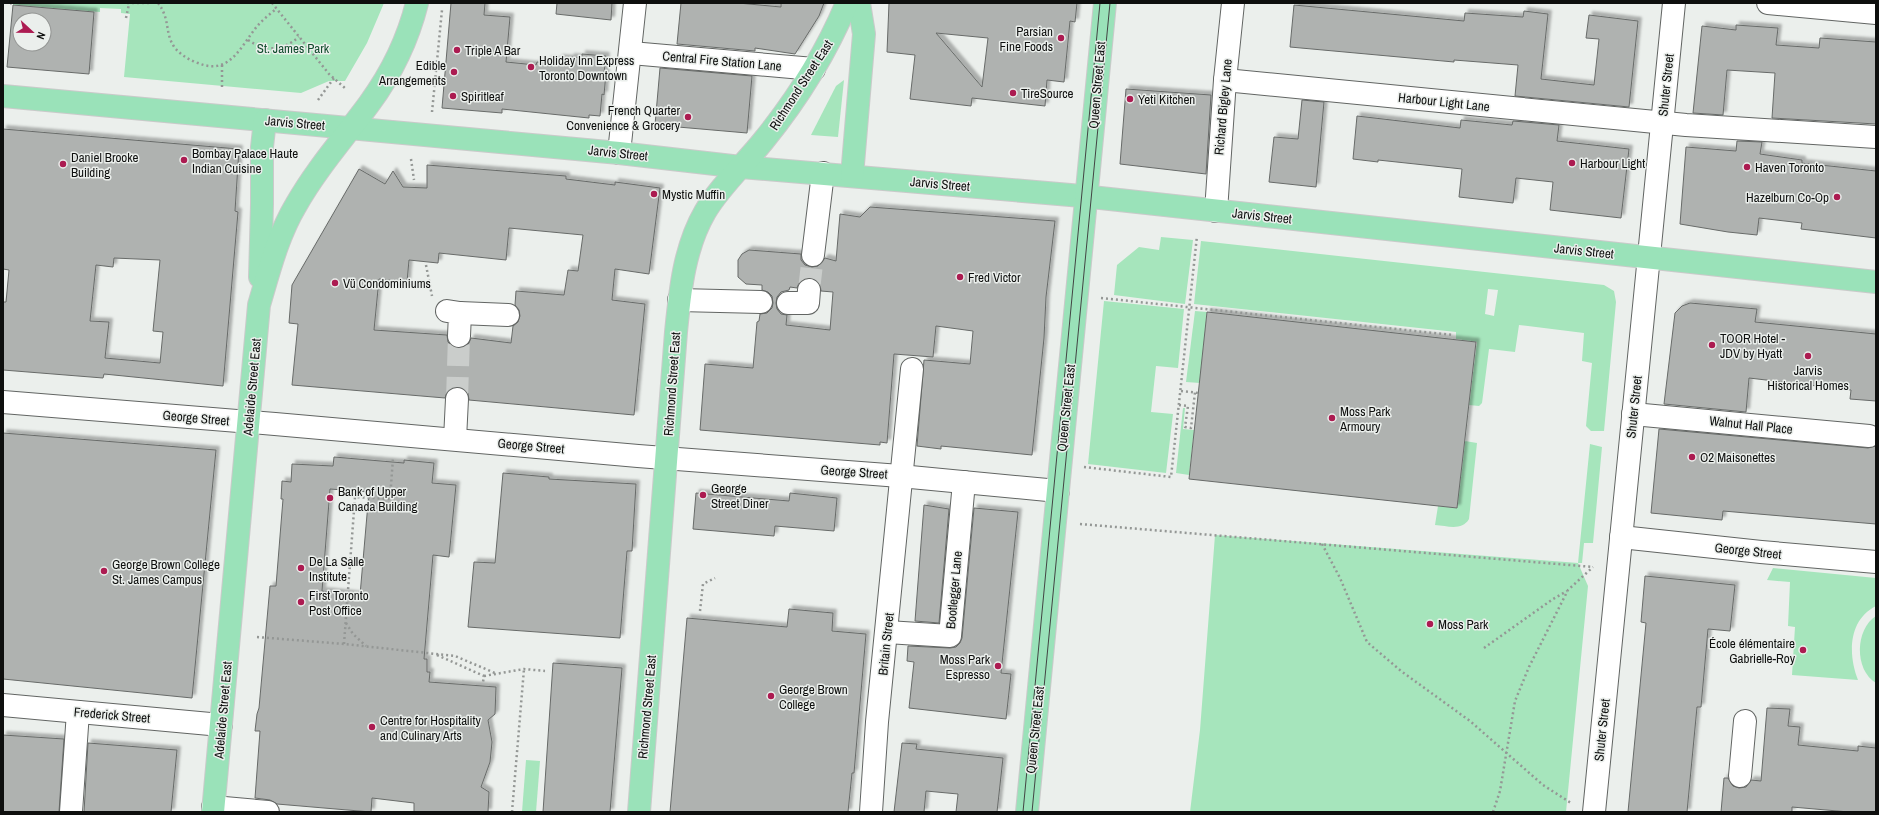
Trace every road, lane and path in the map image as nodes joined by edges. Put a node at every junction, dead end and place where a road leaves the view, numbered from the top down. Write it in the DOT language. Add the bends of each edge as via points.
graph roads {
  1 [pos="128,3"];
  2 [pos="150,3"];
  3 [pos="158,3"];
  4 [pos="272,3"];
  5 [pos="417,3"];
  6 [pos="635,3"];
  7 [pos="846,3"];
  8 [pos="859,3"];
  9 [pos="1105,3"];
  10 [pos="1233,3"];
  11 [pos="1674,3"];
  12 [pos="1768,3"];
  13 [pos="276,9"];
  14 [pos="442,10"];
  15 [pos="1876,13"];
  16 [pos="126,18"];
  17 [pos="299,37"];
  18 [pos="248,40"];
  19 [pos="631,53"];
  20 [pos="222,65"];
  21 [pos="814,69"];
  22 [pos="334,78"];
  23 [pos="1225,80"];
  24 [pos="346,89"];
  25 [pos="222,90"];
  26 [pos="3,96"];
  27 [pos="318,100"];
  28 [pos="432,112"];
  29 [pos="265,120"];
  30 [pos="1663,123"];
  31 [pos="350,128"];
  32 [pos="1876,137"];
  33 [pos="619,153"];
  34 [pos="411,159"];
  35 [pos="741,167"];
  36 [pos="823,173"];
  37 [pos="852,176"];
  38 [pos="414,180"];
  39 [pos="1086,197"];
  40 [pos="1216,211"];
  41 [pos="1198,236"];
  42 [pos="813,255"];
  43 [pos="1649,258"];
  44 [pos="1876,282"];
  45 [pos="809,290"];
  46 [pos="1101,298"];
  47 [pos="679,300"];
  48 [pos="761,302"];
  49 [pos="788,303"];
  50 [pos="259,305"];
  51 [pos="1190,306"];
  52 [pos="508,315"];
  53 [pos="1453,335"];
  54 [pos="459,336"];
  55 [pos="912,369"];
  56 [pos="1181,391"];
  57 [pos="457,399"];
  58 [pos="3,402"];
  59 [pos="1179,405"];
  60 [pos="1633,414"];
  61 [pos="249,422"];
  62 [pos="1869,436"];
  63 [pos="455,439"];
  64 [pos="393,458"];
  65 [pos="667,458"];
  66 [pos="1084,467"];
  67 [pos="900,476"];
  68 [pos="964,482"];
  69 [pos="1058,491"];
  70 [pos="1080,524"];
  71 [pos="1621,537"];
  72 [pos="1322,544"];
  73 [pos="1876,562"];
  74 [pos="715,578"];
  75 [pos="1568,590"];
  76 [pos="700,611"];
  77 [pos="346,622"];
  78 [pos="887,632"];
  79 [pos="256,637"];
  80 [pos="344,644"];
  81 [pos="366,646"];
  82 [pos="1484,648"];
  83 [pos="435,654"];
  84 [pos="524,669"];
  85 [pos="545,671"];
  86 [pos="495,673"];
  87 [pos="484,676"];
  88 [pos="483,682"];
  89 [pos="3,705"];
  90 [pos="78,712"];
  91 [pos="1745,721"];
  92 [pos="221,725"];
  93 [pos="1507,754"];
  94 [pos="1740,776"];
  95 [pos="1571,802"];
  96 [pos="213,810"];
  97 [pos="71,812"];
  98 [pos="268,812"];
  99 [pos="512,812"];
  100 [pos="639,812"];
  101 [pos="871,812"];
  102 [pos="1027,812"];
  103 [pos="1492,812"];
  104 [pos="1594,812"];
  1 -- 2 [label="path"];
  1 -- 16 [label="path"];
  3 -- 20 [label="path" via="165,11 168,35 175,48 187,59 205,66"];
  4 -- 13 [label="path"];
  5 -- 31 [label="main road, Adelaide Street East" via="402,47 388,75"];
  6 -- 19 [label="street"];
  7 -- 21 [label="main road, Richmond Street East" via="834,35"];
  8 -- 37 [label="main road" via="864,34"];
  9 -- 39 [label="main road, Queen Street East"];
  10 -- 23 [label="street, Richard Bigley Lane"];
  11 -- 30 [label="street, Shuter Street"];
  12 -- 15 [label="street"];
  13 -- 17 [label="path"];
  13 -- 18 [label="path" via="260,23"];
  14 -- 28 [label="path"];
  17 -- 18 [label="path" via="289,45 267,49"];
  17 -- 22 [label="path"];
  18 -- 20 [label="path" via="236,56"];
  19 -- 21 [label="street, Central Fire Station Lane"];
  19 -- 33 [label="street"];
  20 -- 25 [label="path"];
  21 -- 35 [label="main road, Richmond Street East" via="786,112"];
  22 -- 24 [label="path"];
  22 -- 27 [label="path"];
  23 -- 30 [label="street, Harbour Light Lane"];
  23 -- 40 [label="street, Richard Bigley Lane"];
  26 -- 29 [label="main road, Jarvis Street"];
  29 -- 31 [label="main road, Jarvis Street"];
  29 -- 50 [label="main road" via="262,147"];
  30 -- 32 [label="street, Harbour Light Lane"];
  30 -- 43 [label="street, Shuter Street"];
  31 -- 33 [label="main road, Jarvis Street"];
  31 -- 50 [label="main road, Adelaide Street East" via="329,154 295,206 283,232"];
  33 -- 35 [label="main road, Jarvis Street"];
  34 -- 38 [label="path"];
  35 -- 36 [label="main road, Jarvis Street"];
  35 -- 47 [label="main road, Richmond Street East" via="705,212 690,247"];
  36 -- 37 [label="main road, Jarvis Street"];
  36 -- 42 [label="street"];
  37 -- 39 [label="main road, Jarvis Street"];
  39 -- 40 [label="main road, Jarvis Street"];
  39 -- 69 [label="main road, Queen Street East"];
  40 -- 43 [label="main road, Jarvis Street"];
  41 -- 51 [label="path"];
  43 -- 44 [label="main road, Jarvis Street"];
  43 -- 60 [label="street, Shuter Street"];
  45 -- 49 [label="street" via="808,303"];
  46 -- 51 [label="path"];
  47 -- 48 [label="street"];
  47 -- 65 [label="main road, Richmond Street East"];
  50 -- 61 [label="main road, Adelaide Street East"];
  51 -- 53 [label="path"];
  51 -- 56 [label="path"];
  52 -- 54 [label="street" via="453,312"];
  55 -- 67 [label="street, Britain Street"];
  56 -- 59 [label="path"];
  56 -- 59 [label="path" via="1197,393 1191,428 1185,428 1188,406"];
  57 -- 63 [label="street"];
  58 -- 61 [label="street, George Street"];
  59 -- 66 [label="path" via="1171,477"];
  60 -- 62 [label="street, Walnut Hall Place"];
  60 -- 71 [label="street, Shuter Street"];
  61 -- 63 [label="street, George Street"];
  61 -- 92 [label="main road, Adelaide Street East"];
  63 -- 65 [label="street, George Street"];
  64 -- 77 [label="path" via="390,499 355,497"];
  65 -- 67 [label="street, George Street"];
  65 -- 100 [label="main road, Richmond Street East"];
  67 -- 68 [label="street, George Street"];
  67 -- 78 [label="street, Britain Street"];
  68 -- 69 [label="street, George Street"];
  68 -- 78 [label="street, Bootlegger Lane" via="950,636"];
  69 -- 102 [label="main road, Queen Street East"];
  70 -- 72 [label="path"];
  71 -- 73 [label="street, George Street"];
  71 -- 104 [label="street, Shuter Street"];
  72 -- 75 [label="path" via="1593,567"];
  72 -- 93 [label="path" via="1340,578 1367,642 1401,671 1470,721"];
  74 -- 76 [label="path" via="703,584"];
  75 -- 82 [label="path"];
  75 -- 93 [label="path" via="1529,667 1515,701"];
  77 -- 80 [label="path"];
  77 -- 81 [label="path" via="353,634"];
  78 -- 101 [label="street, Britain Street"];
  79 -- 80 [label="path"];
  80 -- 81 [label="path"];
  81 -- 83 [label="path"];
  83 -- 86 [label="path" via="455,656"];
  83 -- 87 [label="path"];
  84 -- 85 [label="path"];
  84 -- 86 [label="path"];
  84 -- 99 [label="path"];
  86 -- 87 [label="path"];
  87 -- 88 [label="path"];
  89 -- 90 [label="street, Frederick Street"];
  90 -- 92 [label="street, Frederick Street"];
  90 -- 97 [label="street"];
  91 -- 94 [label="street"];
  92 -- 96 [label="main road, Adelaide Street East"];
  93 -- 95 [label="path" via="1543,785"];
  93 -- 103 [label="path" via="1500,791"];
  96 -- 98 [label="street"];
}
